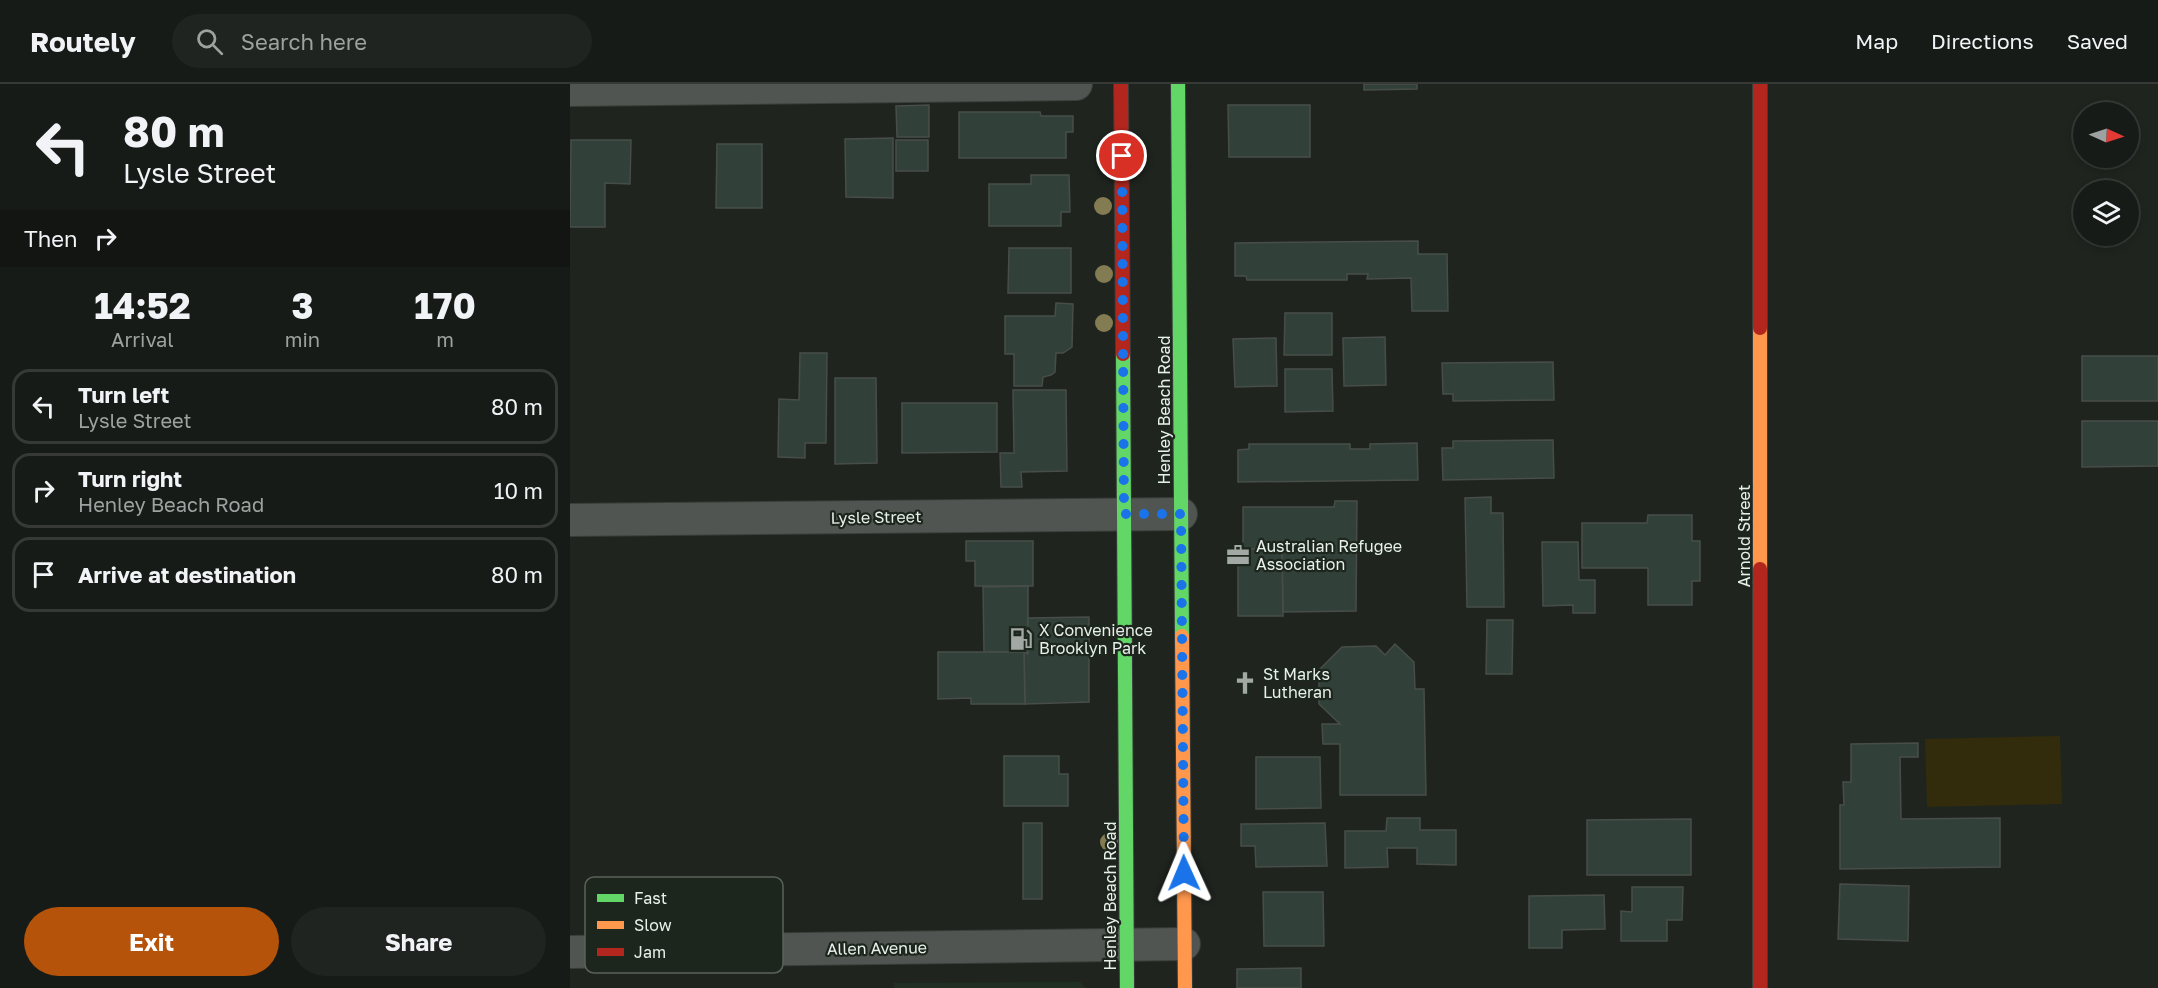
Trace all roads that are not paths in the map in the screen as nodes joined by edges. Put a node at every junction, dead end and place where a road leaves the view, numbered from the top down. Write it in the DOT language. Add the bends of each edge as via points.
graph roads {
  1 [pos="1076,84"];
  2 [pos="1121,84"];
  3 [pos="1178,84"];
  4 [pos="1760,84"];
  5 [pos="570,90"];
  6 [pos="1124,514"];
  7 [pos="1181,514"];
  8 [pos="570,520"];
  9 [pos="1185,944"];
  10 [pos="1126,945"];
  11 [pos="783,949"];
  12 [pos="570,952"];
  13 [pos="585,952"];
  14 [pos="1127,988"];
  15 [pos="1185,988"];
  16 [pos="1760,988"];
  1 -- 5 [label="street"];
  2 -- 6 [label="main road, Henley Beach Road"];
  3 -- 7 [label="main road, Henley Beach Road"];
  4 -- 16 [label="main road, Arnold Street"];
  6 -- 7 [label="street, Lysle Street"];
  6 -- 8 [label="street, Lysle Street"];
  6 -- 10 [label="main road, Henley Beach Road"];
  7 -- 9 [label="main road, Henley Beach Road"];
  9 -- 10 [label="street, Allen Avenue"];
  9 -- 15 [label="main road, Henley Beach Road"];
  10 -- 11 [label="street, Allen Avenue"];
  10 -- 14 [label="main road, Henley Beach Road"];
  12 -- 13 [label="street, Allen Avenue"];
}
